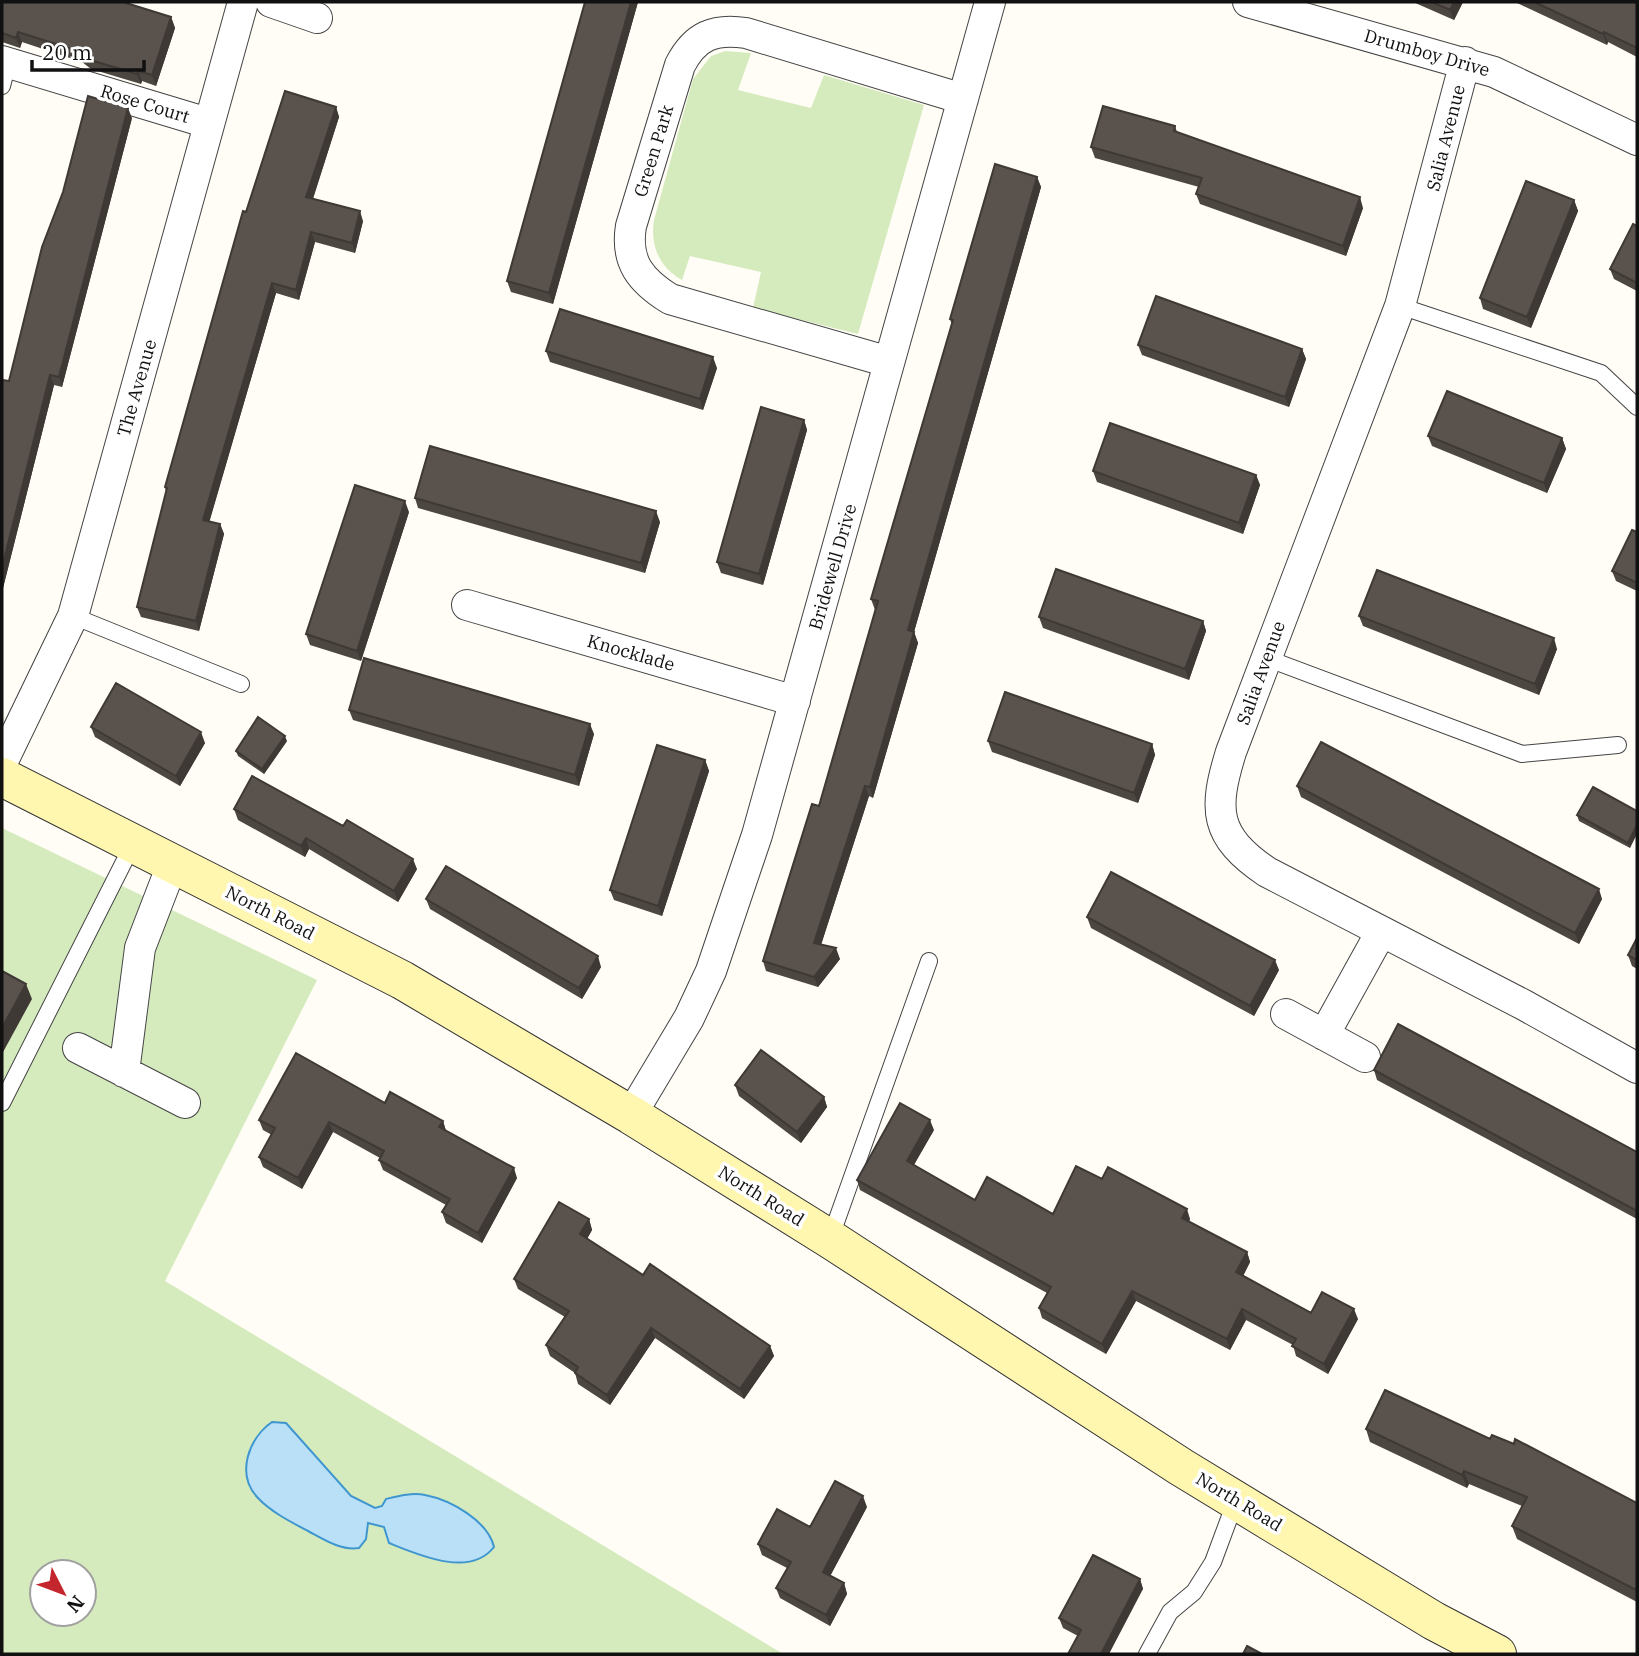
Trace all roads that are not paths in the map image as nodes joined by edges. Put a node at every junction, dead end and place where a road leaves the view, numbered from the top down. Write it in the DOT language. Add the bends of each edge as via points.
graph roads {
  1 [pos="243,2"];
  2 [pos="271,2"];
  3 [pos="990,2"];
  4 [pos="1248,2"];
  5 [pos="317,18"];
  6 [pos="1465,62"];
  7 [pos="4,70"];
  8 [pos="963,99"];
  9 [pos="208,123"];
  10 [pos="1637,140"];
  11 [pos="1400,306"];
  12 [pos="889,362"];
  13 [pos="1637,407"];
  14 [pos="467,605"];
  15 [pos="73,616"];
  16 [pos="1266,657"];
  17 [pos="241,684"];
  18 [pos="795,701"];
  19 [pos="1618,745"];
  20 [pos="2,763"];
  21 [pos="2,778"];
  22 [pos="133,844"];
  23 [pos="172,864"];
  24 [pos="1381,932"];
  25 [pos="929,961"];
  26 [pos="1286,1014"];
  27 [pos="1324,1035"];
  28 [pos="78,1048"];
  29 [pos="1365,1057"];
  30 [pos="1637,1068"];
  31 [pos="124,1072"];
  32 [pos="2,1103"];
  33 [pos="185,1104"];
  34 [pos="631,1115"];
  35 [pos="830,1239"];
  36 [pos="1236,1500"];
  37 [pos="1147,1654"];
  38 [pos="1497,1654"];
  1 -- 9 [label="street, The Avenue"];
  2 -- 5 [label="street"];
  3 -- 8 [label="street, Bridewell Drive"];
  4 -- 6 [label="street, Drumboy Drive"];
  6 -- 10 [label="street, Drumboy Drive"];
  6 -- 11 [label="street, Salia Avenue"];
  7 -- 9 [label="street, Rose Court"];
  8 -- 12 [label="street, Bridewell Drive"];
  8 -- 12 [label="street, Green Park" via="746,33 713,32 694,44 680,65 631,226 629,250 635,268 670,299"];
  9 -- 15 [label="street, The Avenue"];
  11 -- 13 [label="lane" via="1601,373"];
  11 -- 16 [label="street, Salia Avenue"];
  12 -- 18 [label="street, Bridewell Drive"];
  14 -- 18 [label="street, Knocklade"];
  15 -- 17 [label="lane"];
  15 -- 20 [label="street, The Avenue"];
  16 -- 19 [label="lane" via="1522,754"];
  16 -- 24 [label="street, Salia Avenue" via="1220,788 1218,806 1225,833 1267,872"];
  18 -- 34 [label="street, Bridewell Drive" via="754,848 711,971 690,1018"];
  21 -- 22 [label="street, North Road"];
  22 -- 23 [label="street, North Road"];
  22 -- 32 [label="lane"];
  23 -- 31 [label="street" via="140,948"];
  23 -- 34 [label="street, North Road" via="402,980"];
  24 -- 27 [label="street"];
  24 -- 30 [label="street, Salia Avenue"];
  25 -- 35 [label="lane"];
  26 -- 27 [label="street"];
  27 -- 29 [label="street"];
  28 -- 31 [label="street"];
  31 -- 33 [label="street"];
  34 -- 35 [label="street, North Road"];
  35 -- 36 [label="street, North Road"];
  36 -- 37 [label="lane" via="1213,1562 1194,1592 1170,1612"];
  36 -- 38 [label="street, North Road" via="1434,1621"];
}
